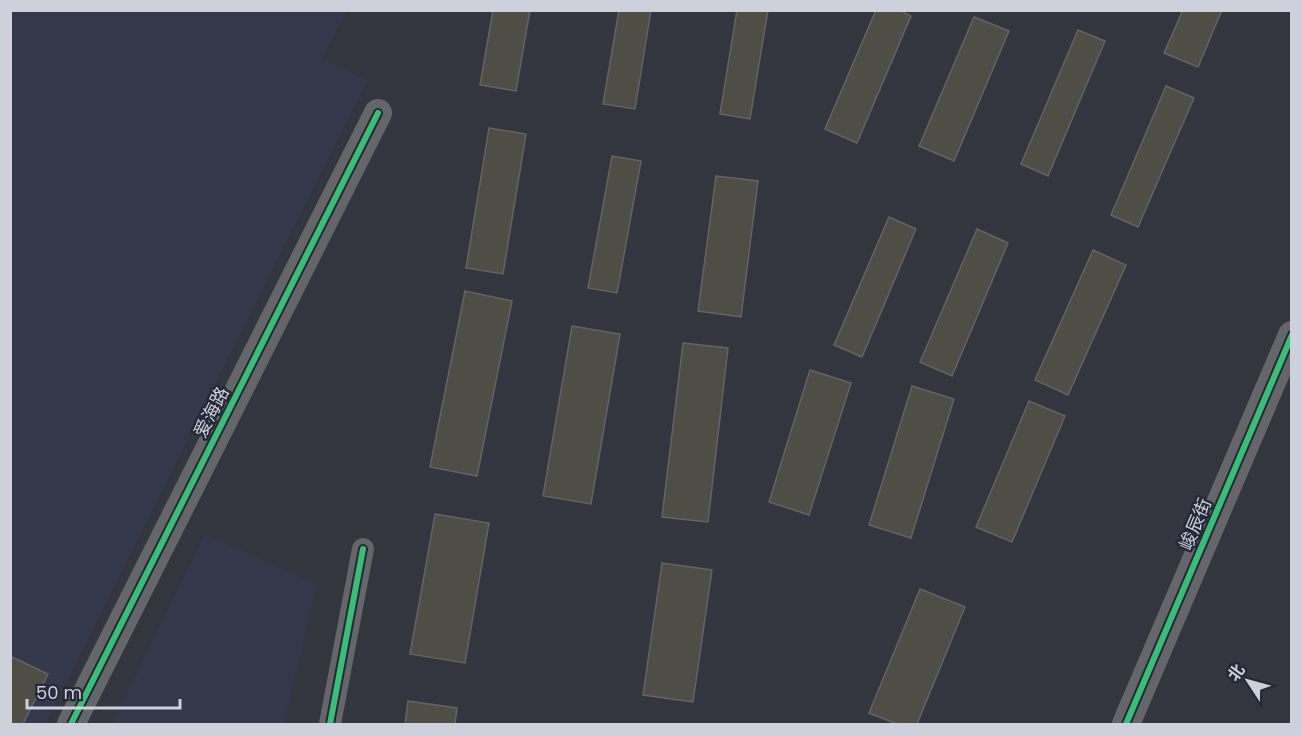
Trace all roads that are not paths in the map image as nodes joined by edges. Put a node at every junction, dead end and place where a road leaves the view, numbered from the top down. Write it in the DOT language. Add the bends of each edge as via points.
graph roads {
  1 [pos="378,113"];
  2 [pos="1292,335"];
  3 [pos="363,549"];
  4 [pos="71,724"];
  5 [pos="330,724"];
  6 [pos="1126,724"];
  1 -- 4 [label="street, 爱海路"];
  2 -- 6 [label="street, 峻辰街"];
  3 -- 5 [label="street"];
}
